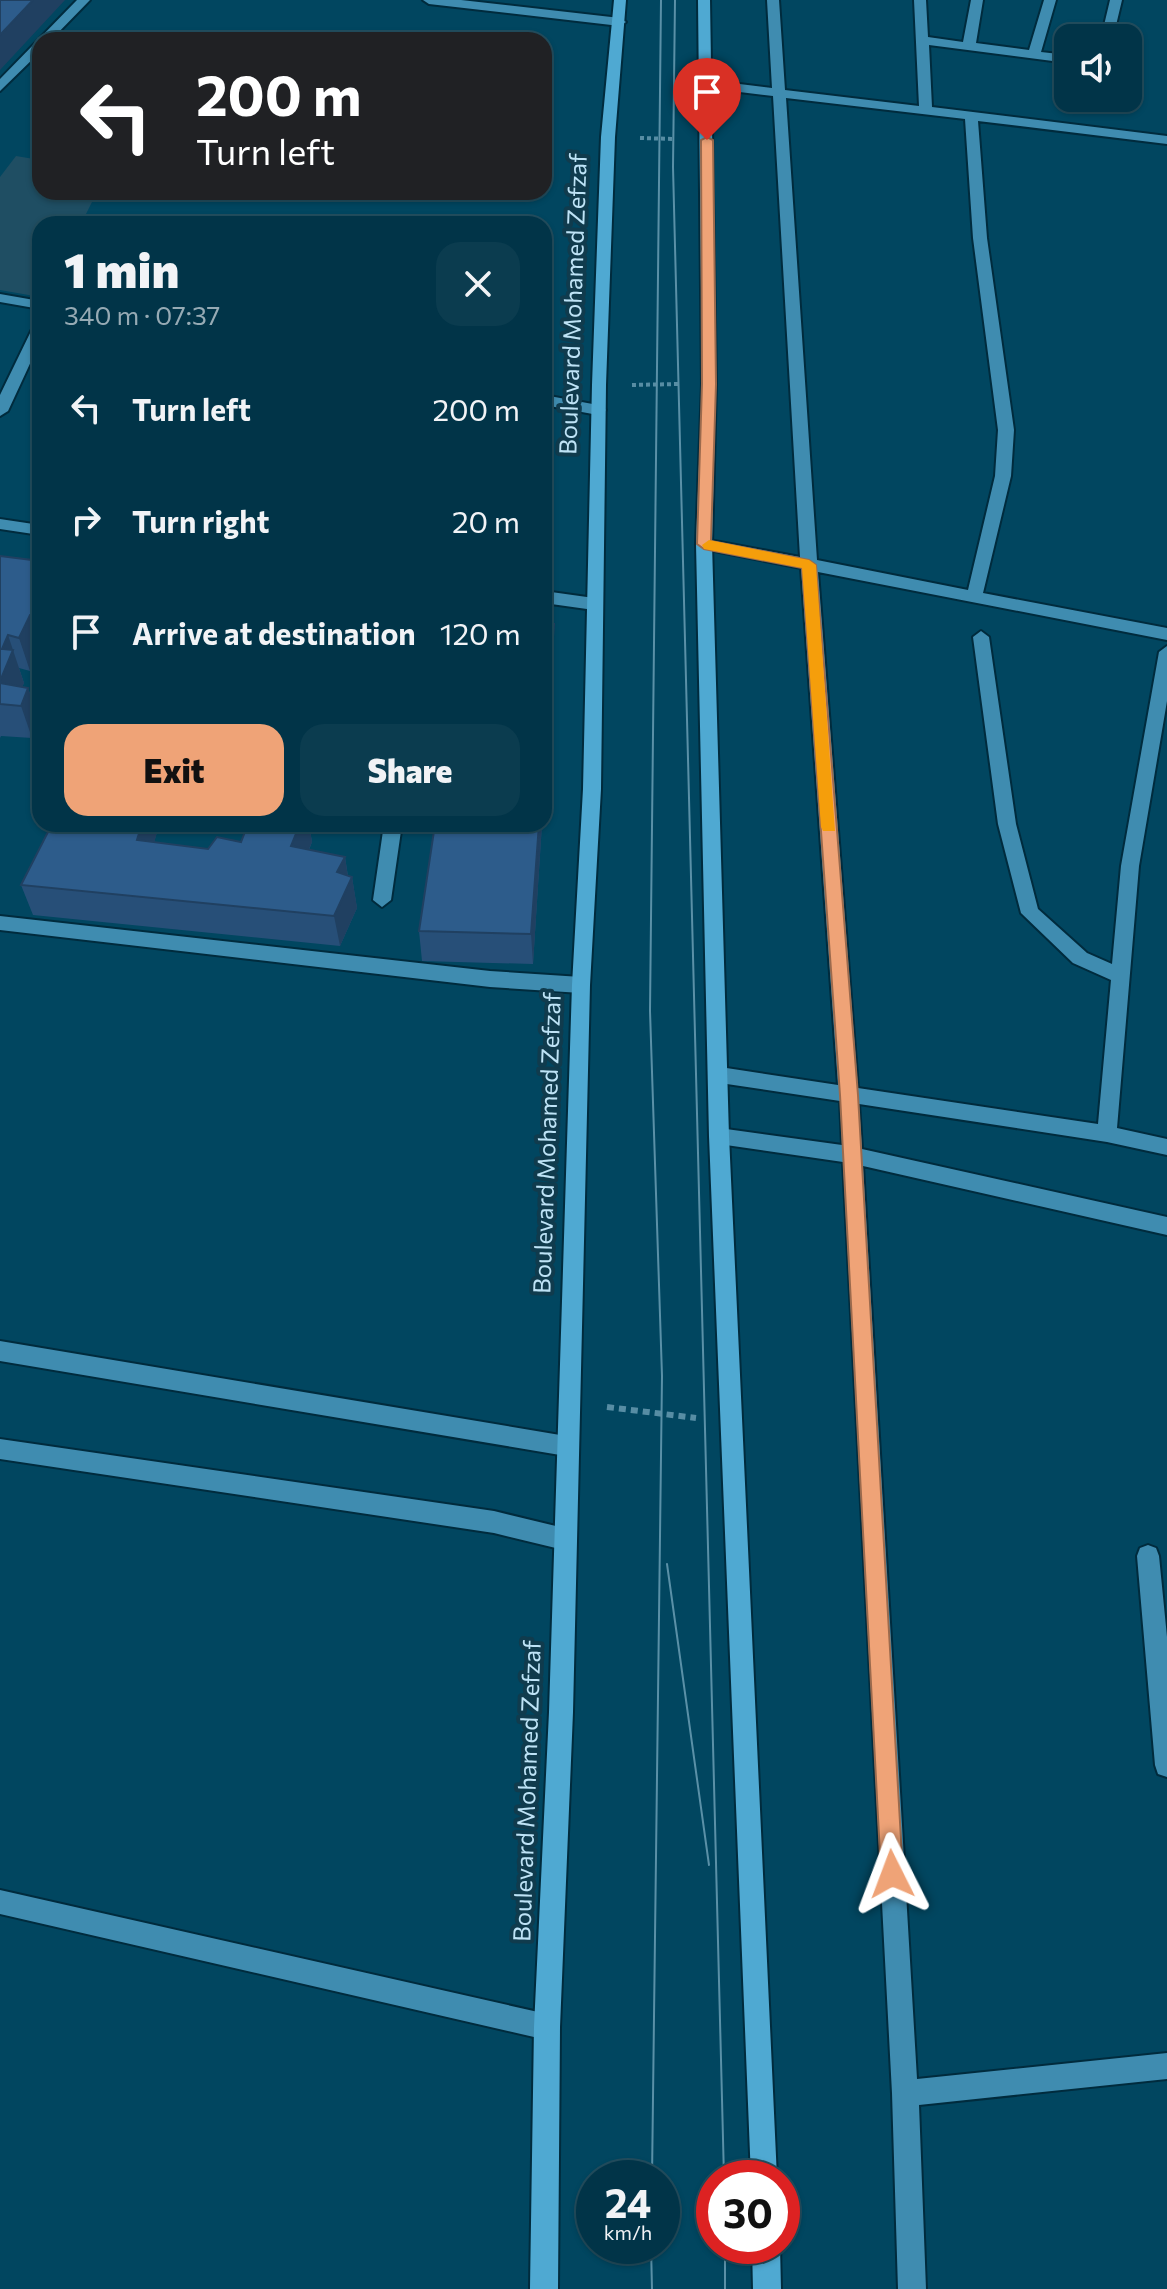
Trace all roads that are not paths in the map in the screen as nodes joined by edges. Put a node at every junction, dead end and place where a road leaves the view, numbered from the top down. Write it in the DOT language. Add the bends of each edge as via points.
graph roads {
  1 [pos="84,0"];
  2 [pos="429,0"];
  3 [pos="620,0"];
  4 [pos="704,0"];
  5 [pos="773,0"];
  6 [pos="920,0"];
  7 [pos="977,0"];
  8 [pos="1050,0"];
  9 [pos="1116,0"];
  10 [pos="620,22"];
  11 [pos="1110,24"];
  12 [pos="52,32"];
  13 [pos="922,40"];
  14 [pos="969,46"];
  15 [pos="32,53"];
  16 [pos="1034,55"];
  17 [pos="1054,57"];
  18 [pos="707,84"];
  19 [pos="0,87"];
  20 [pos="780,93"];
  21 [pos="926,111"];
  22 [pos="971,116"];
  23 [pos="1167,140"];
  24 [pos="0,298"];
  25 [pos="32,304"];
  26 [pos="32,344"];
  27 [pos="552,401"];
  28 [pos="598,410"];
  29 [pos="0,411"];
  30 [pos="0,524"];
  31 [pos="32,529"];
  32 [pos="704,544"];
  33 [pos="809,565"];
  34 [pos="974,597"];
  35 [pos="552,598"];
  36 [pos="594,604"];
  37 [pos="1167,634"];
  38 [pos="981,637"];
  39 [pos="1167,652"];
  40 [pos="392,832"];
  41 [pos="382,900"];
  42 [pos="0,923"];
  43 [pos="1120,976"];
  44 [pos="581,985"];
  45 [pos="720,1075"];
  46 [pos="849,1095"];
  47 [pos="1107,1134"];
  48 [pos="719,1136"];
  49 [pos="1167,1147"];
  50 [pos="850,1155"];
  51 [pos="1167,1226"];
  52 [pos="0,1351"];
  53 [pos="566,1446"];
  54 [pos="0,1449"];
  55 [pos="564,1539"];
  56 [pos="1148,1556"];
  57 [pos="1160,1621"];
  58 [pos="1167,1765"];
  59 [pos="0,1902"];
  60 [pos="547,2027"];
  61 [pos="1167,2066"];
  62 [pos="905,2093"];
  63 [pos="763,2160"];
  64 [pos="766,2264"];
  65 [pos="544,2289"];
  66 [pos="767,2289"];
  67 [pos="912,2289"];
  1 -- 12 [label="street"];
  2 -- 10 [label="street"];
  3 -- 10 [label="main road, Boulevard Mohamed Zefzaf"];
  4 -- 18 [label="main road"];
  5 -- 20 [label="street"];
  6 -- 13 [label="street"];
  7 -- 14 [label="street"];
  8 -- 16 [label="street"];
  9 -- 11 [label="street"];
  10 -- 28 [label="main road, Boulevard Mohamed Zefzaf" via="608,137"];
  13 -- 14 [label="street"];
  13 -- 21 [label="street"];
  14 -- 16 [label="street"];
  15 -- 19 [label="street"];
  16 -- 17 [label="street"];
  18 -- 20 [label="street"];
  18 -- 32 [label="main road"];
  20 -- 21 [label="street"];
  20 -- 33 [label="street"];
  21 -- 22 [label="street"];
  22 -- 23 [label="street"];
  22 -- 34 [label="street" via="980,238 1006,430 1003,476"];
  24 -- 25 [label="street"];
  26 -- 29 [label="street"];
  27 -- 28 [label="street"];
  28 -- 36 [label="main road, Boulevard Mohamed Zefzaf"];
  30 -- 31 [label="street"];
  32 -- 33 [label="street"];
  32 -- 45 [label="main road"];
  33 -- 34 [label="street"];
  33 -- 46 [label="street"];
  34 -- 37 [label="street"];
  35 -- 36 [label="street"];
  36 -- 44 [label="main road, Boulevard Mohamed Zefzaf" via="592,789"];
  38 -- 43 [label="street" via="1007,824 1030,913 1080,958"];
  39 -- 43 [label="street" via="1130,866"];
  40 -- 41 [label="street"];
  42 -- 44 [label="street"];
  43 -- 47 [label="street"];
  44 -- 53 [label="main road, Boulevard Mohamed Zefzaf"];
  45 -- 46 [label="street"];
  45 -- 48 [label="main road"];
  46 -- 47 [label="street"];
  46 -- 50 [label="street"];
  47 -- 49 [label="street"];
  48 -- 50 [label="street"];
  48 -- 63 [label="main road"];
  50 -- 51 [label="street"];
  50 -- 62 [label="street"];
  52 -- 53 [label="street"];
  53 -- 55 [label="main road, Boulevard Mohamed Zefzaf"];
  54 -- 55 [label="street" via="494,1522"];
  55 -- 60 [label="main road, Boulevard Mohamed Zefzaf"];
  56 -- 57 [label="street"];
  57 -- 58 [label="street"];
  59 -- 60 [label="street"];
  60 -- 65 [label="main road, Boulevard Mohamed Zefzaf"];
  61 -- 62 [label="street"];
  62 -- 67 [label="street"];
  64 -- 66 [label="main road"];
}
